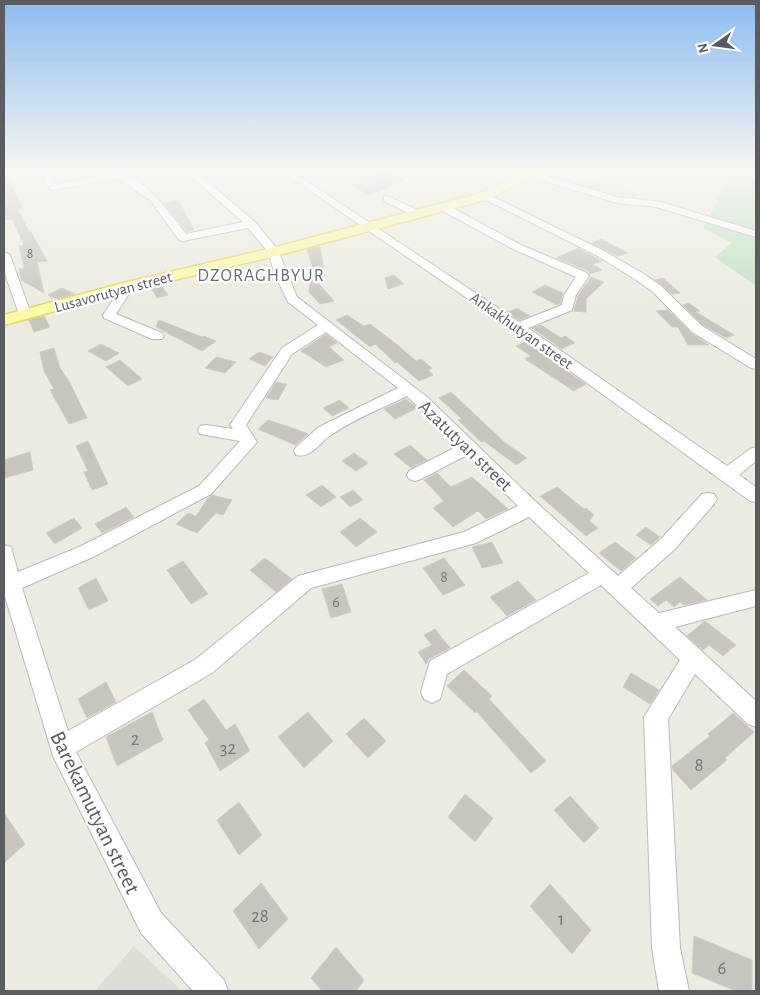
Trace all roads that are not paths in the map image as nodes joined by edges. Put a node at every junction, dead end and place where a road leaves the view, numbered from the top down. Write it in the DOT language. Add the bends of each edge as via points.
graph roads {
  1 [pos="167,216"];
  2 [pos="242,216"];
  3 [pos="356,216"];
  4 [pos="408,216"];
  5 [pos="460,216"];
  6 [pos="526,216"];
  7 [pos="697,216"];
  8 [pos="251,224"];
  9 [pos="371,226"];
  10 [pos="756,234"];
  11 [pos="274,252"];
  12 [pos="4,255"];
  13 [pos="128,286"];
  14 [pos="25,314"];
  15 [pos="4,320"];
  16 [pos="326,326"];
  17 [pos="519,328"];
  18 [pos="157,336"];
  19 [pos="756,365"];
  20 [pos="408,389"];
  21 [pos="206,430"];
  22 [pos="246,437"];
  23 [pos="469,446"];
  24 [pos="302,451"];
  25 [pos="756,452"];
  26 [pos="415,475"];
  27 [pos="727,475"];
  28 [pos="756,496"];
  29 [pos="708,499"];
  30 [pos="531,508"];
  31 [pos="4,552"];
  32 [pos="610,581"];
  33 [pos="11,584"];
  34 [pos="756,598"];
  35 [pos="656,623"];
  36 [pos="694,657"];
  37 [pos="432,692"];
  38 [pos="756,716"];
  39 [pos="61,748"];
  40 [pos="213,991"];
  41 [pos="674,991"];
  1 -- 8 [label="street" via="183,238"];
  2 -- 8 [label="street, Azatutyan street"];
  3 -- 9 [label="street, Ankakhutyan street"];
  4 -- 9 [label="main road, Lusavorutyan street"];
  5 -- 17 [label="street" via="517,247 583,276 570,295 568,307"];
  6 -- 19 [label="street" via="640,277 697,329"];
  7 -- 10 [label="street"];
  8 -- 11 [label="street, Azatutyan street"];
  9 -- 11 [label="main road, Lusavorutyan street"];
  9 -- 17 [label="street, Ankakhutyan street"];
  11 -- 13 [label="main road, Lusavorutyan street"];
  11 -- 16 [label="street, Azatutyan street" via="292,299"];
  12 -- 14 [label="street"];
  13 -- 14 [label="main road, Lusavorutyan street"];
  13 -- 18 [label="street" via="109,315"];
  14 -- 15 [label="main road, Lusavorutyan street"];
  16 -- 20 [label="street, Azatutyan street"];
  16 -- 22 [label="street" via="287,351 238,426"];
  17 -- 27 [label="street, Ankakhutyan street"];
  20 -- 23 [label="street, Azatutyan street"];
  20 -- 24 [label="street" via="325,431"];
  21 -- 22 [label="street"];
  22 -- 33 [label="street" via="249,442 205,490 86,552"];
  23 -- 26 [label="street"];
  23 -- 30 [label="street, Azatutyan street"];
  25 -- 27 [label="street"];
  27 -- 28 [label="street, Ankakhutyan street"];
  29 -- 32 [label="street" via="668,544"];
  30 -- 32 [label="street, Azatutyan street"];
  30 -- 39 [label="street" via="469,538 304,582 204,666"];
  31 -- 33 [label="street, Barekamutyan street"];
  32 -- 35 [label="street, Azatutyan street"];
  32 -- 37 [label="street" via="438,668"];
  33 -- 39 [label="street, Barekamutyan street"];
  34 -- 35 [label="street"];
  35 -- 36 [label="street, Azatutyan street"];
  36 -- 38 [label="street, Azatutyan street"];
  36 -- 41 [label="street" via="656,717 666,948"];
  39 -- 40 [label="street, Barekamutyan street" via="151,923"];
}
